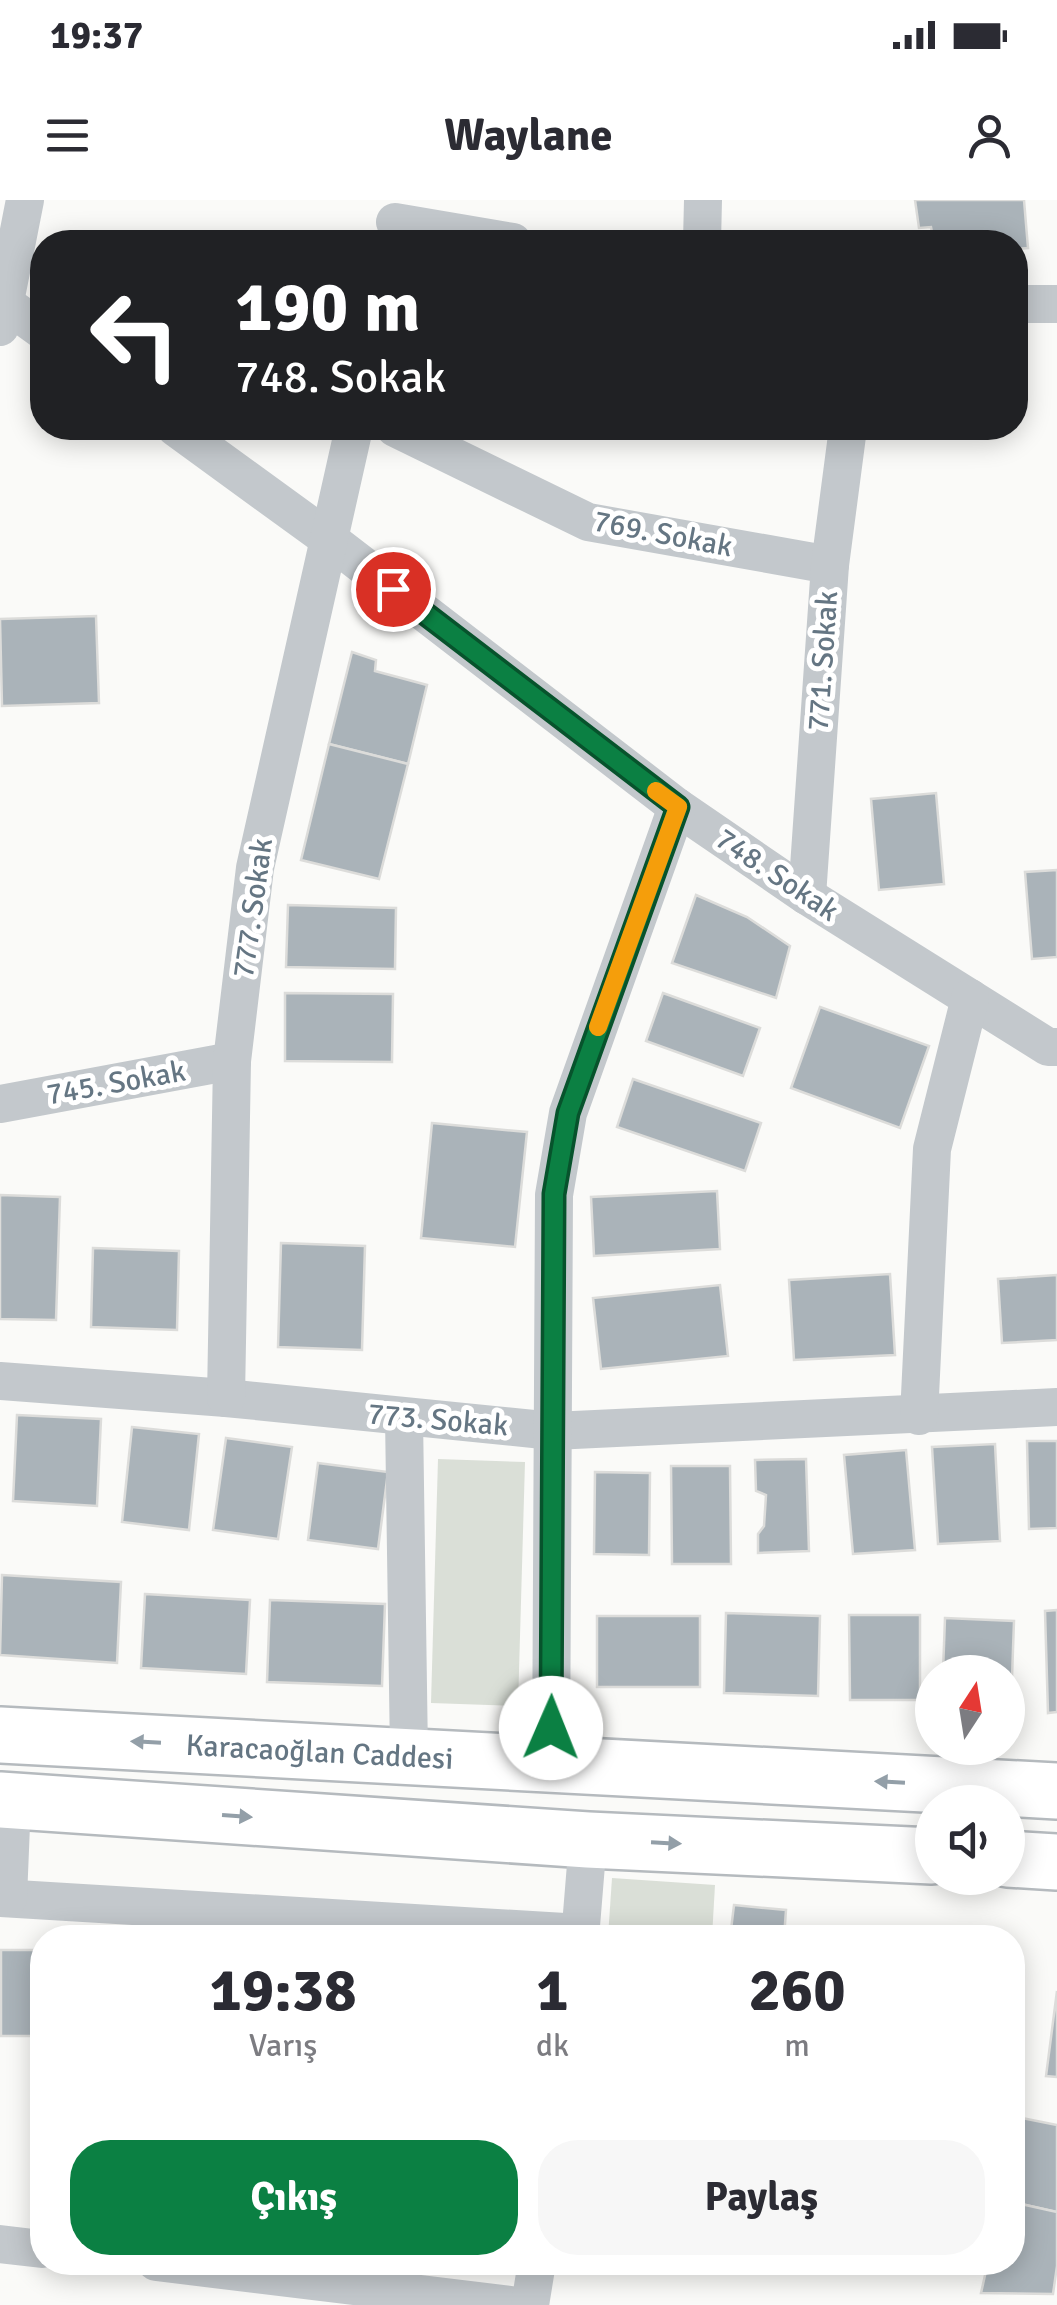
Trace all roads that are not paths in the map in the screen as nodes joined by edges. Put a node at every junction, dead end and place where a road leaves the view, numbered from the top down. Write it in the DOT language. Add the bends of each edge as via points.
graph roads {
  1 [pos="25,200"];
  2 [pos="703,200"];
  3 [pos="395,222"];
  4 [pos="442,230"];
  5 [pos="702,230"];
  6 [pos="1028,304"];
  7 [pos="1057,304"];
  8 [pos="1,310"];
  9 [pos="30,324"];
  10 [pos="192,440"];
  11 [pos="351,440"];
  12 [pos="420,440"];
  13 [pos="846,440"];
  14 [pos="330,540"];
  15 [pos="830,565"];
  16 [pos="678,807"];
  17 [pos="806,896"];
  18 [pos="970,998"];
  19 [pos="1057,1047"];
  20 [pos="232,1061"];
  21 [pos="1,1100"];
  22 [pos="0,1381"];
  23 [pos="226,1398"];
  24 [pos="1057,1407"];
  25 [pos="919,1416"];
  26 [pos="404,1417"];
  27 [pos="553,1431"];
  28 [pos="0,1734"];
  29 [pos="410,1754"];
  30 [pos="550,1766"];
  31 [pos="1057,1791"];
  32 [pos="6,1800"];
  33 [pos="588,1840"];
  34 [pos="915,1855"];
  35 [pos="1025,1860"];
  36 [pos="1057,1862"];
  37 [pos="4,1898"];
  38 [pos="424,1925"];
  39 [pos="581,1925"];
  40 [pos="0,2244"];
  41 [pos="30,2248"];
  42 [pos="264,2275"];
  43 [pos="535,2275"];
  44 [pos="512,2305"];
  45 [pos="530,2305"];
  1 -- 8 [label="street"];
  2 -- 5 [label="street"];
  3 -- 4 [label="street"];
  6 -- 7 [label="street"];
  8 -- 9 [label="street"];
  10 -- 14 [label="street, 748. Sokak"];
  11 -- 14 [label="street, 777. Sokak"];
  12 -- 15 [label="street, 769. Sokak" via="588,522"];
  13 -- 15 [label="street, 771. Sokak"];
  14 -- 16 [label="street, 748. Sokak"];
  14 -- 20 [label="street, 777. Sokak" via="255,868"];
  15 -- 17 [label="street, 771. Sokak"];
  16 -- 17 [label="street, 748. Sokak"];
  16 -- 27 [label="street" via="568,1113 554,1194"];
  17 -- 18 [label="street, 748. Sokak"];
  18 -- 19 [label="street, 748. Sokak"];
  18 -- 25 [label="street" via="932,1149"];
  20 -- 21 [label="street, 745. Sokak"];
  20 -- 23 [label="street, 777. Sokak"];
  22 -- 23 [label="street, 773. Sokak"];
  23 -- 26 [label="street, 773. Sokak"];
  24 -- 25 [label="street, 773. Sokak"];
  25 -- 27 [label="street, 773. Sokak"];
  26 -- 27 [label="street, 773. Sokak"];
  26 -- 29 [label="street"];
  27 -- 30 [label="street"];
  29 -- 28 [label="main road, Karacaoğlan Caddesi, one-way"];
  29 -- 30 [label="main road, Karacaoğlan Caddesi"];
  31 -- 30 [label="main road, Karacaoğlan Caddesi, one-way"];
  32 -- 33 [label="main road, one-way"];
  32 -- 37 [label="street"];
  33 -- 34 [label="main road, one-way"];
  33 -- 39 [label="street"];
  35 -- 36 [label="main road"];
  37 -- 38 [label="street"];
  40 -- 41 [label="street"];
  42 -- 44 [label="street"];
  43 -- 45 [label="street"];
}
